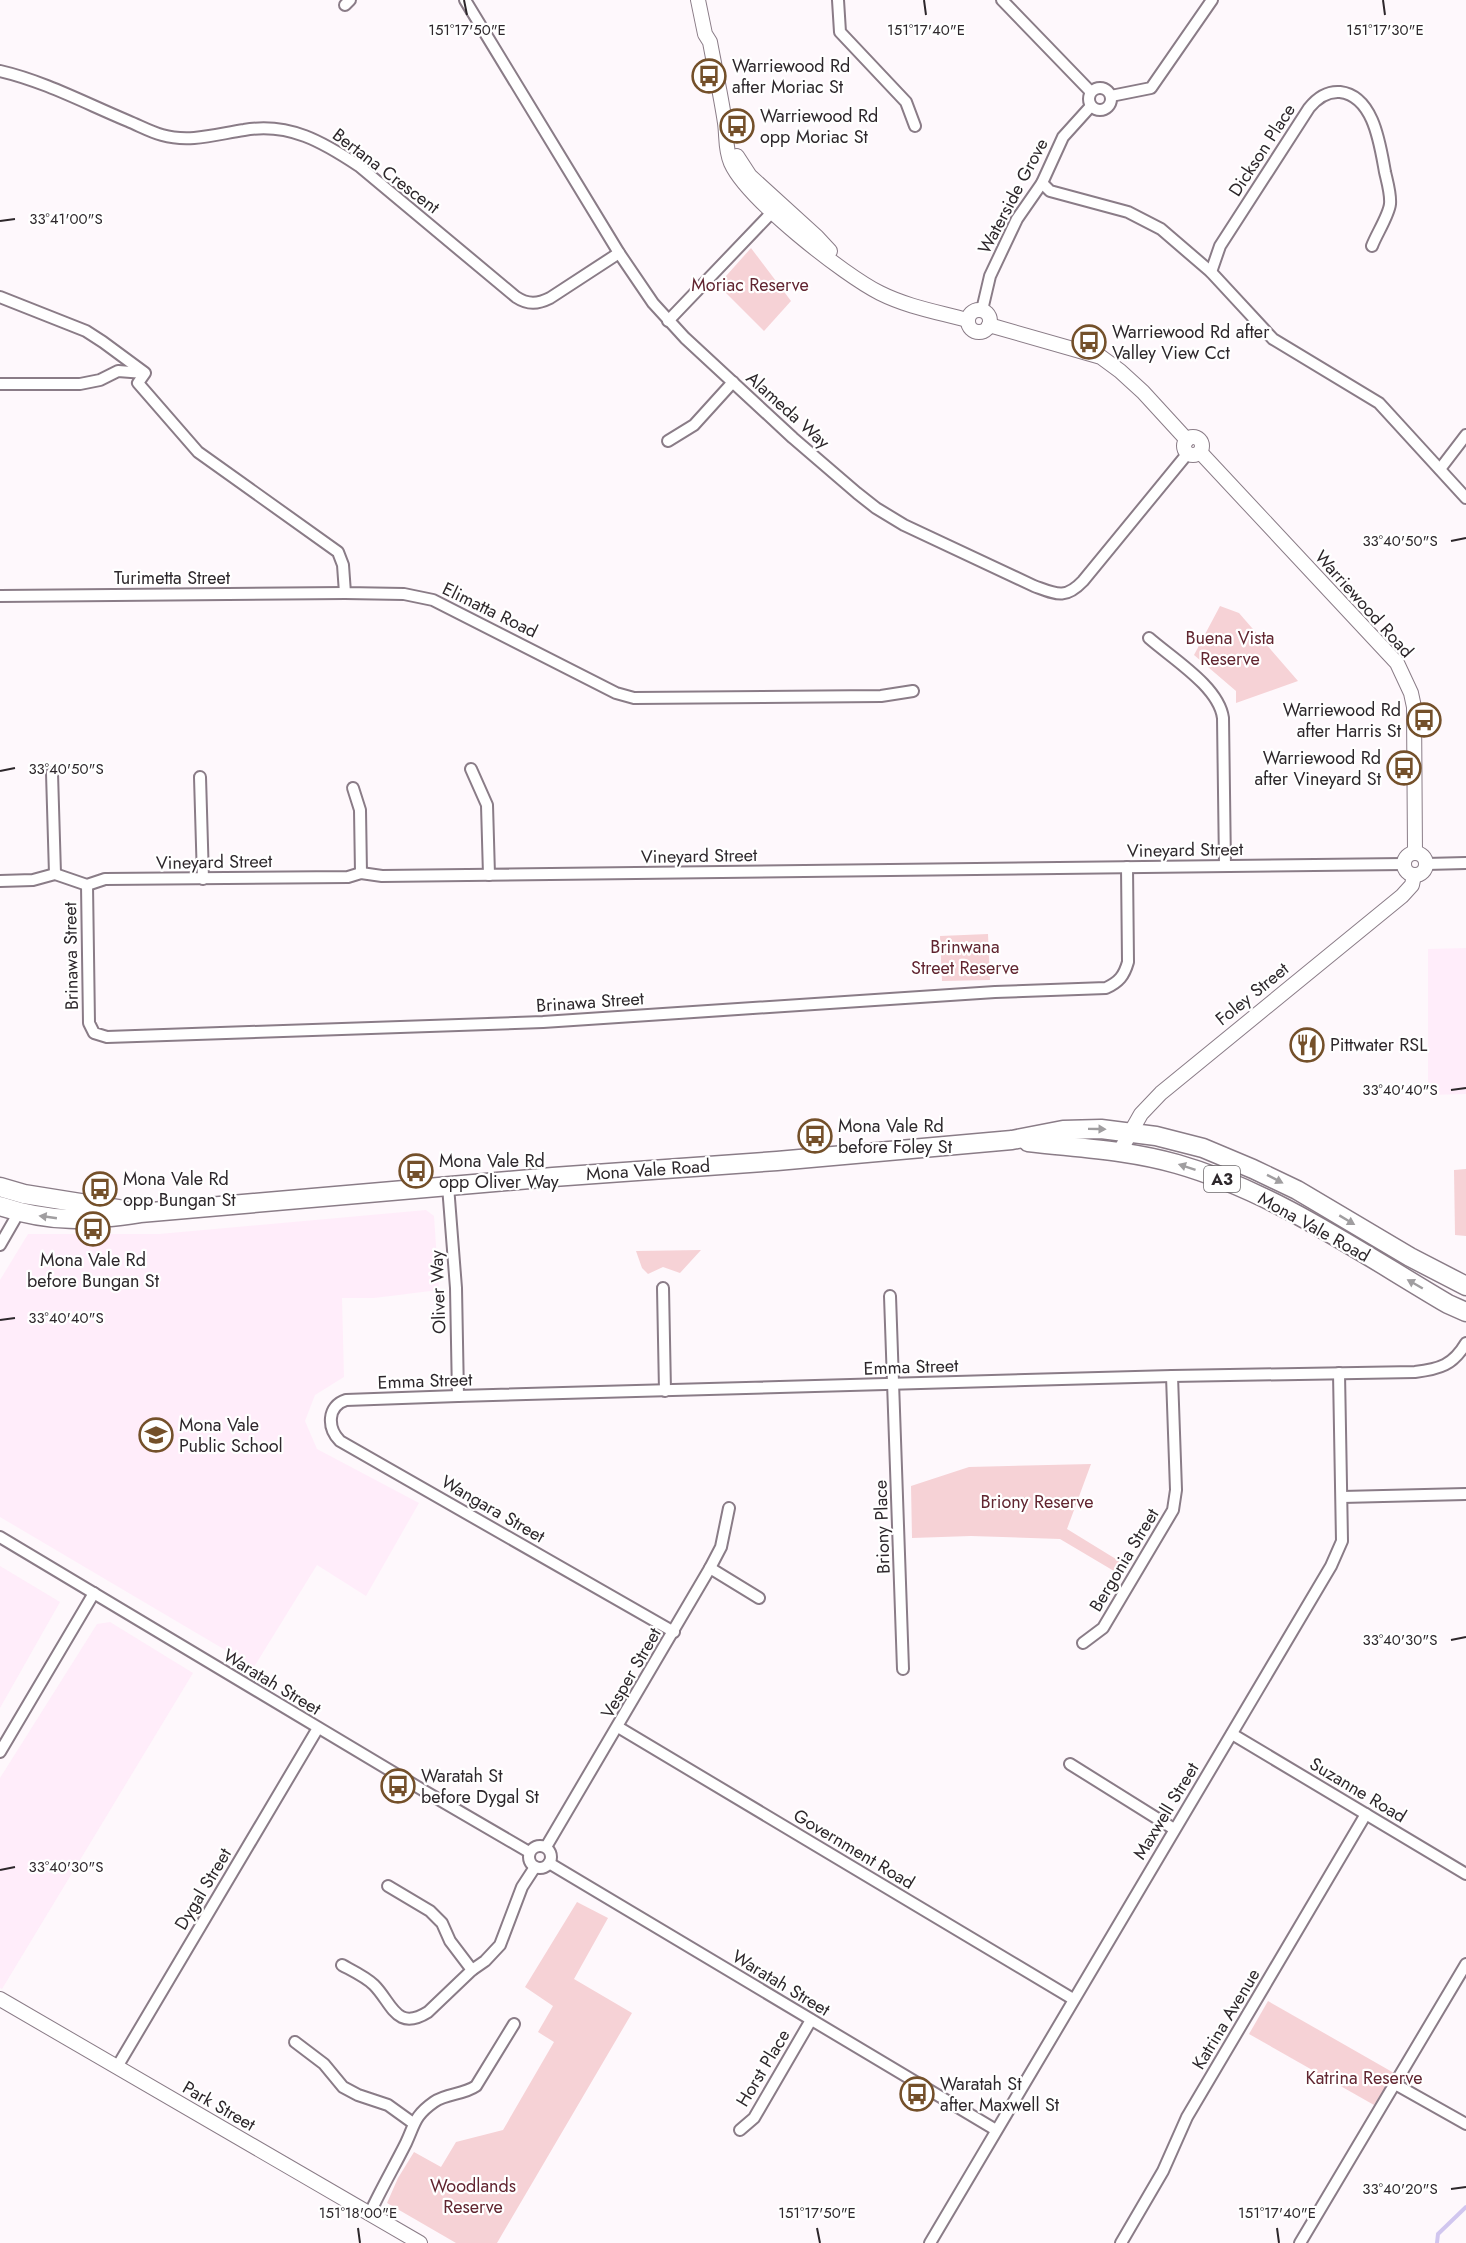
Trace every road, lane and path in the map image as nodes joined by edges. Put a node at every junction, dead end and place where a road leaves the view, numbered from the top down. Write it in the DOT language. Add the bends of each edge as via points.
graph roads {
  1 [pos="465,0"];
  2 [pos="699,0"];
  3 [pos="708,0"];
  4 [pos="838,0"];
  5 [pos="1002,0"];
  6 [pos="1212,0"];
  7 [pos="710,42"];
  8 [pos="0,71"];
  9 [pos="1090,92"];
  10 [pos="1111,96"];
  11 [pos="1091,106"];
  12 [pos="915,126"];
  13 [pos="1042,183"];
  14 [pos="777,207"];
  15 [pos="1372,246"];
  16 [pos="619,253"];
  17 [pos="1211,272"];
  18 [pos="0,297"];
  19 [pos="982,310"];
  20 [pos="967,320"];
  21 [pos="668,321"];
  22 [pos="989,325"];
  23 [pos="145,373"];
  24 [pos="733,382"];
  25 [pos="0,384"];
  26 [pos="1466,435"];
  27 [pos="668,441"];
  28 [pos="1192,448"];
  29 [pos="1440,469"];
  30 [pos="1466,498"];
  31 [pos="345,593"];
  32 [pos="0,596"];
  33 [pos="1149,638"];
  34 [pos="913,692"];
  35 [pos="471,769"];
  36 [pos="52,773"];
  37 [pos="200,777"];
  38 [pos="353,788"];
  39 [pos="1415,853"];
  40 [pos="1466,863"];
  41 [pos="1404,864"];
  42 [pos="1426,864"];
  43 [pos="1225,866"];
  44 [pos="1127,867"];
  45 [pos="361,873"];
  46 [pos="55,874"];
  47 [pos="489,875"];
  48 [pos="1414,875"];
  49 [pos="203,879"];
  50 [pos="0,881"];
  51 [pos="87,885"];
  52 [pos="1130,1132"];
  53 [pos="1011,1140"];
  54 [pos="1120,1151"];
  55 [pos="448,1186"];
  56 [pos="0,1187"];
  57 [pos="22,1203"];
  58 [pos="0,1206"];
  59 [pos="0,1245"];
  60 [pos="1461,1283"];
  61 [pos="663,1288"];
  62 [pos="890,1296"];
  63 [pos="1466,1297"];
  64 [pos="1466,1312"];
  65 [pos="1466,1343"];
  66 [pos="1339,1372"];
  67 [pos="1172,1376"];
  68 [pos="894,1384"];
  69 [pos="665,1391"];
  70 [pos="458,1396"];
  71 [pos="346,1400"];
  72 [pos="1466,1494"];
  73 [pos="1342,1497"];
  74 [pos="729,1508"];
  75 [pos="0,1537"];
  76 [pos="710,1568"];
  77 [pos="94,1593"];
  78 [pos="759,1598"];
  79 [pos="674,1632"];
  80 [pos="1083,1643"];
  81 [pos="903,1669"];
  82 [pos="618,1727"];
  83 [pos="318,1728"];
  84 [pos="1232,1734"];
  85 [pos="0,1752"];
  86 [pos="1070,1764"];
  87 [pos="1366,1814"];
  88 [pos="1174,1829"];
  89 [pos="546,1847"];
  90 [pos="529,1852"];
  91 [pos="549,1863"];
  92 [pos="535,1867"];
  93 [pos="1466,1874"];
  94 [pos="388,1886"];
  95 [pos="1466,1964"];
  96 [pos="342,1965"];
  97 [pos="472,1970"];
  98 [pos="0,1999"];
  99 [pos="1073,1999"];
  100 [pos="811,2020"];
  101 [pos="514,2024"];
  102 [pos="295,2042"];
  103 [pos="117,2067"];
  104 [pos="1395,2084"];
  105 [pos="413,2123"];
  106 [pos="1466,2124"];
  107 [pos="740,2130"];
  108 [pos="996,2130"];
  109 [pos="370,2213"];
  110 [pos="420,2243"];
  111 [pos="930,2243"];
  112 [pos="1121,2243"];
  113 [pos="1300,2243"];
  1 -- 16 [label="street, Alameda Way"];
  2 -- 7 [label="street"];
  3 -- 7 [label="street"];
  4 -- 12 [label="street" via="840,32 906,102"];
  5 -- 9 [label="street"];
  6 -- 10 [label="street" via="1151,88"];
  7 -- 14 [label="street" via="727,150 735,172 746,187"];
  8 -- 16 [label="street, Bertana Crescent" via="161,135 187,138 259,128 307,135 359,166 528,303 543,302"];
  9 -- 10 [label="street" via="1103,88"];
  9 -- 11 [label="street"];
  10 -- 11 [label="street" via="1106,108"];
  11 -- 13 [label="street, Waterside Grove" via="1063,137"];
  13 -- 17 [label="street" via="1050,191 1128,212 1161,229"];
  13 -- 19 [label="street, Waterside Grove" via="1017,219 990,276"];
  14 -- 20 [label="street" via="826,257 871,288 897,300"];
  14 -- 21 [label="street"];
  15 -- 17 [label="street, Dickson Place" via="1390,205 1382,155 1367,109 1356,98 1335,92 1320,96 1309,108 1220,246"];
  16 -- 21 [label="street, Alameda Way"];
  17 -- 29 [label="street" via="1273,339 1379,403"];
  18 -- 23 [label="street" via="78,327"];
  19 -- 20 [label="street" via="972,312"];
  19 -- 22 [label="street"];
  20 -- 22 [label="street" via="974,332 984,331"];
  21 -- 24 [label="street, Alameda Way"];
  22 -- 28 [label="street, Warriewood Road" via="1101,357 1143,392"];
  23 -- 25 [label="street" via="118,371 80,384"];
  23 -- 31 [label="street" via="138,383 198,452 338,552"];
  24 -- 27 [label="street" via="694,425"];
  24 -- 28 [label="street, Alameda Way" via="857,494 892,519 1058,594 1072,591 1083,581"];
  26 -- 29 [label="street"];
  28 -- 39 [label="street, Warriewood Road" via="1397,663 1411,693 1414,718"];
  29 -- 30 [label="street"];
  31 -- 32 [label="street, Turimetta Street"];
  31 -- 34 [label="street, Elimatta Road" via="404,594 433,600 616,693 634,698 844,697"];
  33 -- 43 [label="street" via="1209,689 1222,711"];
  35 -- 47 [label="street" via="487,805"];
  36 -- 46 [label="street"];
  37 -- 49 [label="street"];
  38 -- 45 [label="street" via="360,810"];
  39 -- 41 [label="street" via="1407,856"];
  39 -- 42 [label="street"];
  40 -- 42 [label="street"];
  41 -- 43 [label="street, Vineyard Street"];
  41 -- 48 [label="street" via="1407,872"];
  42 -- 48 [label="street" via="1422,872"];
  43 -- 44 [label="street, Vineyard Street"];
  44 -- 47 [label="street, Vineyard Street"];
  44 -- 51 [label="street, Brinawa Street" via="1128,962 1125,974 1106,988 532,1022 107,1037 94,1033 89,1023"];
  45 -- 47 [label="street, Vineyard Street"];
  45 -- 49 [label="street, Vineyard Street" via="348,877"];
  46 -- 50 [label="street" via="33,880"];
  46 -- 51 [label="street"];
  48 -- 52 [label="street, Foley Street" via="1412,885 1402,896 1161,1093"];
  49 -- 51 [label="street, Vineyard Street" via="105,879"];
  53 -- 52 [label="highway, Mona Vale Road / A3, one-way" via="1063,1130"];
  52 -- 54 [label="street, Foley Street"];
  52 -- 60 [label="highway, Mona Vale Road / A3, one-way" via="1203,1148 1253,1169"];
  53 -- 54 [label="highway, Mona Vale Road / A3"];
  53 -- 55 [label="highway, Mona Vale Road / A3"];
  64 -- 54 [label="highway, Mona Vale Road / A3, one-way" via="1278,1205 1216,1177"];
  55 -- 57 [label="highway, Mona Vale Road / A3" via="140,1213"];
  55 -- 70 [label="street, Oliver Way" via="456,1288"];
  56 -- 57 [label="highway, Mona Vale Road / A3"];
  57 -- 58 [label="highway, Mona Vale Road / A3"];
  57 -- 59 [label="street"];
  60 -- 63 [label="highway"];
  61 -- 69 [label="street"];
  62 -- 68 [label="street, Briony Place"];
  65 -- 66 [label="street, Emma Street" via="1450,1362 1436,1369"];
  66 -- 67 [label="street, Emma Street"];
  66 -- 73 [label="street, Maxwell Street"];
  67 -- 68 [label="street, Emma Street"];
  67 -- 80 [label="street, Bergonia Street" via="1176,1490 1173,1510 1103,1628"];
  68 -- 69 [label="street, Emma Street"];
  68 -- 81 [label="street, Briony Place"];
  69 -- 70 [label="street, Emma Street"];
  70 -- 71 [label="street, Emma Street"];
  71 -- 79 [label="street, Wangara Street" via="334,1407 330,1422 340,1441"];
  72 -- 73 [label="street"];
  73 -- 84 [label="street, Maxwell Street" via="1342,1541 1331,1566"];
  74 -- 76 [label="street, Vesper Street" via="721,1547"];
  75 -- 77 [label="street, Waratah Street"];
  76 -- 78 [label="street"];
  76 -- 79 [label="street, Vesper Street"];
  77 -- 83 [label="street, Waratah Street"];
  77 -- 85 [label="street"];
  79 -- 82 [label="street, Vesper Street"];
  82 -- 89 [label="street, Vesper Street"];
  82 -- 99 [label="street, Government Road"];
  83 -- 90 [label="street, Waratah Street"];
  83 -- 103 [label="street, Dygal Street"];
  84 -- 87 [label="street, Suzanne Road"];
  84 -- 88 [label="street, Maxwell Street"];
  86 -- 88 [label="street"];
  87 -- 93 [label="street, Suzanne Road"];
  87 -- 112 [label="street, Katrina Avenue" via="1187,2117 1163,2171"];
  88 -- 99 [label="street, Maxwell Street"];
  89 -- 90 [label="street" via="535,1846"];
  89 -- 91 [label="street" via="551,1856"];
  90 -- 92 [label="street"];
  91 -- 92 [label="street"];
  91 -- 100 [label="street, Waratah Street"];
  92 -- 97 [label="street" via="522,1887 500,1945"];
  94 -- 97 [label="street" via="430,1911 442,1923"];
  95 -- 104 [label="street"];
  96 -- 97 [label="street" via="372,1983 390,2008 411,2020 428,2012"];
  98 -- 103 [label="street, Park Street"];
  99 -- 108 [label="street, Maxwell Street"];
  100 -- 107 [label="street, Horst Place" via="754,2118"];
  100 -- 108 [label="street, Waratah Street"];
  101 -- 105 [label="street" via="476,2086 467,2093 437,2100"];
  102 -- 105 [label="street" via="324,2064 343,2087 388,2105"];
  103 -- 109 [label="street, Park Street"];
  104 -- 106 [label="street"];
  104 -- 113 [label="street"];
  105 -- 109 [label="street"];
  108 -- 111 [label="street, Maxwell Street"];
  109 -- 110 [label="street, Park Street"];
}
